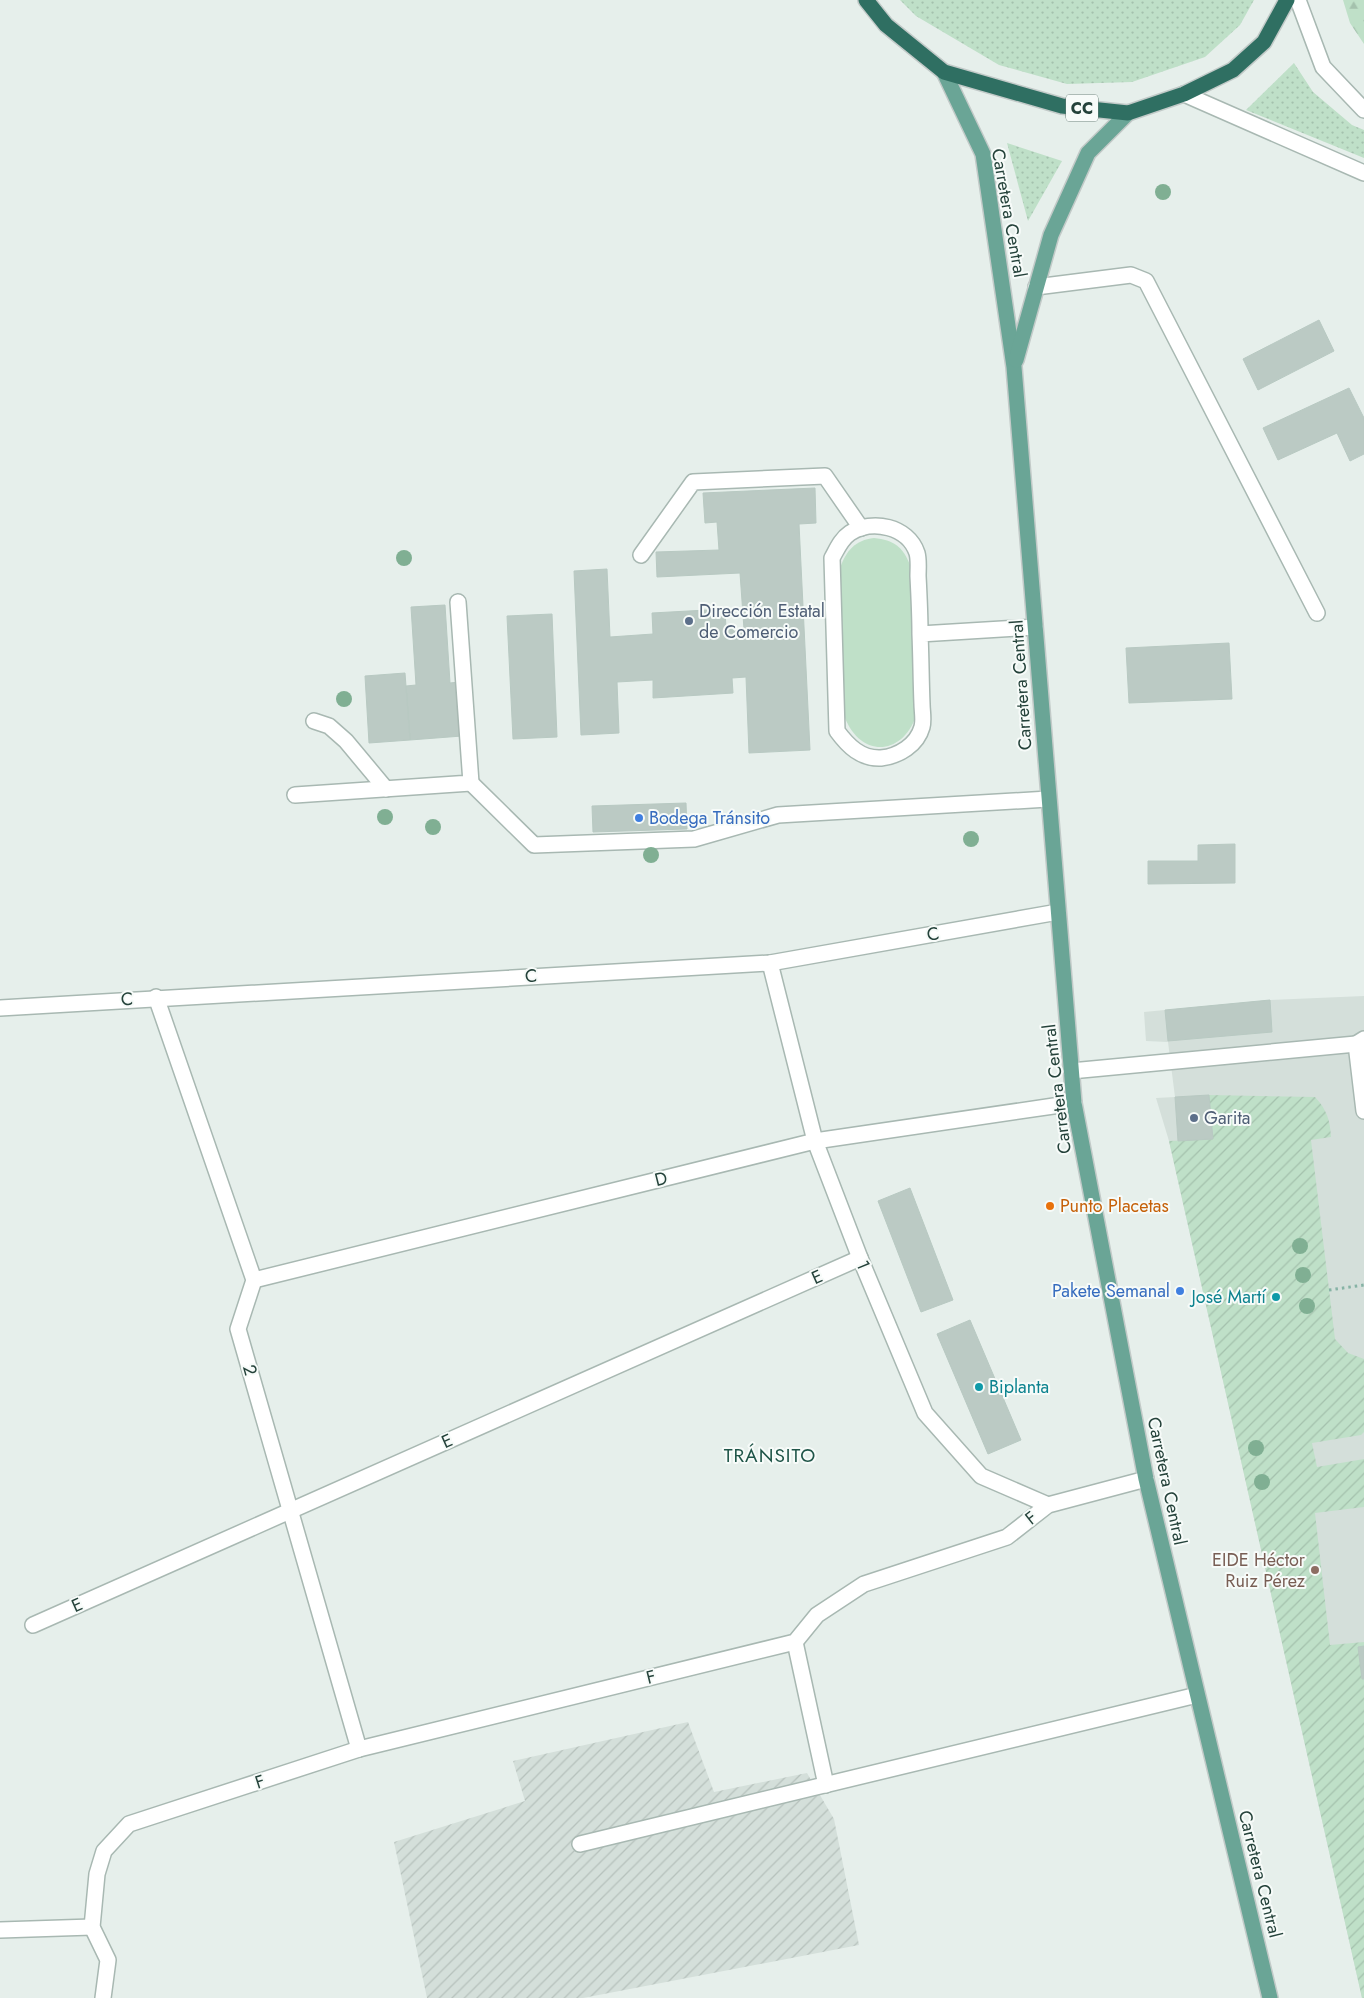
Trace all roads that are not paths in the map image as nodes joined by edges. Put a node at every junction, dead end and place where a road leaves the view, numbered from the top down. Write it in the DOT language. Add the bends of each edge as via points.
graph roads {
  1 [pos="866,0"];
  2 [pos="1287,0"];
  3 [pos="1298,0"];
  4 [pos="944,72"];
  5 [pos="1184,94"];
  6 [pos="1364,110"];
  7 [pos="1128,113"];
  8 [pos="1364,173"];
  9 [pos="1036,287"];
  10 [pos="1014,366"];
  11 [pos="861,528"];
  12 [pos="641,554"];
  13 [pos="458,602"];
  14 [pos="1317,613"];
  15 [pos="1035,627"];
  16 [pos="920,634"];
  17 [pos="314,721"];
  18 [pos="471,783"];
  19 [pos="386,789"];
  20 [pos="295,795"];
  21 [pos="1048,799"];
  22 [pos="1058,912"];
  23 [pos="770,962"];
  24 [pos="156,997"];
  25 [pos="0,1008"];
  26 [pos="1360,1042"];
  27 [pos="1071,1071"];
  28 [pos="1074,1103"];
  29 [pos="1364,1111"];
  30 [pos="815,1141"];
  31 [pos="860,1258"];
  32 [pos="254,1280"];
  33 [pos="1146,1479"];
  34 [pos="1048,1505"];
  35 [pos="291,1510"];
  36 [pos="33,1625"];
  37 [pos="795,1642"];
  38 [pos="1197,1695"];
  39 [pos="359,1749"];
  40 [pos="826,1785"];
  41 [pos="580,1844"];
  42 [pos="92,1927"];
  43 [pos="0,1930"];
  44 [pos="103,1998"];
  45 [pos="1270,1998"];
  1 -- 4 [label="highway, CC" via="886,25"];
  2 -- 5 [label="highway, CC" via="1264,42 1233,70"];
  3 -- 6 [label="street" via="1324,67"];
  4 -- 7 [label="highway, CC" via="1062,106"];
  4 -- 10 [label="main road, Carretera Central / CC" via="984,154"];
  5 -- 7 [label="highway, CC"];
  5 -- 8 [label="street"];
  7 -- 9 [label="main road, Carretera Central / CC" via="1088,153 1051,235"];
  9 -- 10 [label="main road, Carretera Central / CC"];
  9 -- 14 [label="street" via="1130,275 1146,281"];
  10 -- 15 [label="main road, Carretera Central / CC"];
  11 -- 12 [label="street" via="825,476 693,482"];
  11 -- 16 [label="street" via="874,525 894,530 911,542 918,554"];
  11 -- 16 [label="street" via="848,534 832,558 837,731 846,744 859,753 874,758 889,757 904,751 915,740 922,726"];
  13 -- 18 [label="street"];
  15 -- 16 [label="street"];
  15 -- 21 [label="main road, Carretera Central / CC"];
  17 -- 19 [label="street" via="330,726 346,741"];
  18 -- 19 [label="street"];
  18 -- 21 [label="street" via="534,845 694,838 778,815"];
  19 -- 20 [label="street"];
  21 -- 22 [label="main road, Carretera Central / CC"];
  22 -- 23 [label="street, C"];
  22 -- 27 [label="main road, Carretera Central / CC"];
  23 -- 24 [label="street, C"];
  23 -- 30 [label="street, 1"];
  24 -- 25 [label="street, C"];
  24 -- 32 [label="street"];
  26 -- 27 [label="street"];
  26 -- 29 [label="street"];
  27 -- 28 [label="main road, Carretera Central / CC"];
  28 -- 30 [label="street, D"];
  28 -- 33 [label="main road, Carretera Central / CC"];
  30 -- 31 [label="street, 1"];
  30 -- 32 [label="street, D"];
  31 -- 34 [label="street, 1" via="925,1413 981,1476"];
  31 -- 35 [label="street, E"];
  32 -- 35 [label="street, 2" via="238,1329"];
  33 -- 34 [label="street, F"];
  33 -- 38 [label="main road, Carretera Central / CC"];
  34 -- 37 [label="street, F" via="1007,1537 864,1584 817,1615"];
  35 -- 36 [label="street, E"];
  35 -- 39 [label="street, 2"];
  37 -- 39 [label="street, F"];
  37 -- 40 [label="street"];
  38 -- 40 [label="street"];
  38 -- 45 [label="main road, Carretera Central / CC"];
  39 -- 42 [label="street, F" via="129,1824 104,1851 97,1874"];
  40 -- 41 [label="street"];
  42 -- 43 [label="street"];
  42 -- 44 [label="street" via="108,1960"];
}
